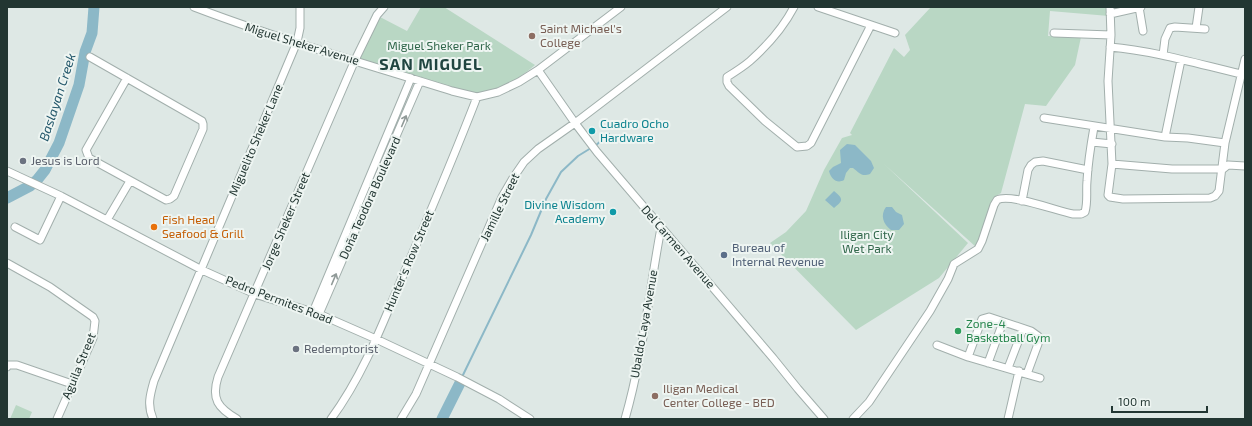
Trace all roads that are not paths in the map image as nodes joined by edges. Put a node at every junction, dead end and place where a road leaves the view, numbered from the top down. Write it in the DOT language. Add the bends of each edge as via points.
graph roads {
  1 [pos="194,7"];
  2 [pos="300,7"];
  3 [pos="384,7"];
  4 [pos="621,7"];
  5 [pos="726,7"];
  6 [pos="794,7"];
  7 [pos="818,7"];
  8 [pos="1140,7"];
  9 [pos="1199,7"];
  10 [pos="1110,11"];
  11 [pos="871,25"];
  12 [pos="1196,28"];
  13 [pos="1206,30"];
  14 [pos="1143,31"];
  15 [pos="895,33"];
  16 [pos="1054,34"];
  17 [pos="1111,35"];
  18 [pos="297,42"];
  19 [pos="1110,47"];
  20 [pos="1163,55"];
  21 [pos="90,57"];
  22 [pos="1245,59"];
  23 [pos="355,60"];
  24 [pos="1182,60"];
  25 [pos="538,70"];
  26 [pos="1241,74"];
  27 [pos="127,78"];
  28 [pos="411,78"];
  29 [pos="420,81"];
  30 [pos="477,98"];
  31 [pos="1044,118"];
  32 [pos="575,123"];
  33 [pos="1094,127"];
  34 [pos="1111,128"];
  35 [pos="1165,137"];
  36 [pos="1092,142"];
  37 [pos="1225,143"];
  38 [pos="1112,144"];
  39 [pos="1112,164"];
  40 [pos="1245,166"];
  41 [pos="1223,169"];
  42 [pos="1088,170"];
  43 [pos="7,171"];
  44 [pos="130,181"];
  45 [pos="61,196"];
  46 [pos="1022,201"];
  47 [pos="107,220"];
  48 [pos="15,227"];
  49 [pos="661,228"];
  50 [pos="7,263"];
  51 [pos="202,270"];
  52 [pos="255,294"];
  53 [pos="316,313"];
  54 [pos="1003,322"];
  55 [pos="1023,329"];
  56 [pos="376,339"];
  57 [pos="937,345"];
  58 [pos="968,357"];
  59 [pos="988,363"];
  60 [pos="429,364"];
  61 [pos="7,367"];
  62 [pos="1008,368"];
  63 [pos="1019,372"];
  64 [pos="1027,374"];
  65 [pos="1040,378"];
  66 [pos="72,384"];
  67 [pos="57,419"];
  68 [pos="153,419"];
  69 [pos="237,419"];
  70 [pos="332,419"];
  71 [pos="401,419"];
  72 [pos="530,419"];
  73 [pos="625,419"];
  74 [pos="824,419"];
  75 [pos="854,419"];
  76 [pos="1008,419"];
  1 -- 18 [label="street, Miguel Sheker Avenue"];
  2 -- 18 [label="street, Miguelito Sheker Lane"];
  3 -- 23 [label="street, Jorge Sheker Street" via="377,15"];
  4 -- 25 [label="street, Miguel Sheker Avenue"];
  5 -- 32 [label="street, Jamille Street"];
  6 -- 11 [label="street" via="769,43 727,77 727,80 729,86 765,121 798,147 811,143"];
  7 -- 11 [label="street"];
  8 -- 10 [label="street"];
  8 -- 14 [label="street"];
  9 -- 12 [label="street"];
  10 -- 17 [label="street"];
  11 -- 15 [label="street"];
  12 -- 13 [label="street"];
  12 -- 20 [label="street" via="1170,28"];
  16 -- 17 [label="street"];
  17 -- 19 [label="street"];
  18 -- 23 [label="street, Miguel Sheker Avenue"];
  18 -- 51 [label="street, Miguelito Sheker Lane"];
  19 -- 20 [label="street"];
  19 -- 34 [label="street" via="1108,81"];
  20 -- 24 [label="street"];
  21 -- 27 [label="street"];
  22 -- 26 [label="street"];
  23 -- 28 [label="street, Miguel Sheker Avenue"];
  23 -- 52 [label="street, Jorge Sheker Street"];
  24 -- 26 [label="street"];
  24 -- 35 [label="street"];
  25 -- 30 [label="street, Miguel Sheker Avenue" via="498,92"];
  25 -- 32 [label="street, Del Carmen Avenue"];
  26 -- 37 [label="street"];
  27 -- 44 [label="street" via="86,150 89,158"];
  27 -- 44 [label="street" via="202,121 203,124 203,130 172,198 166,200"];
  28 -- 29 [label="street, Miguel Sheker Avenue"];
  28 -- 53 [label="street, Doña Teodora Boulevard"];
  29 -- 30 [label="street, Miguel Sheker Avenue"];
  53 -- 29 [label="street, Doña Teodora Boulevard, one-way"];
  30 -- 56 [label="street, Hunter's Row Street" via="460,144"];
  31 -- 33 [label="street"];
  32 -- 49 [label="street, Del Carmen Avenue"];
  32 -- 60 [label="street, Jamille Street" via="538,149 524,162 513,178"];
  33 -- 34 [label="street"];
  33 -- 36 [label="street"];
  34 -- 35 [label="street"];
  34 -- 38 [label="street"];
  35 -- 37 [label="street"];
  36 -- 38 [label="street"];
  36 -- 42 [label="street"];
  37 -- 41 [label="street"];
  38 -- 39 [label="street"];
  39 -- 41 [label="street" via="1172,169"];
  39 -- 41 [label="street" via="1108,195 1124,199 1210,198 1219,191"];
  40 -- 41 [label="street" via="1228,165"];
  42 -- 46 [label="street" via="1043,161 1034,162 1028,170"];
  42 -- 46 [label="street" via="1087,205 1085,212 1081,214"];
  43 -- 45 [label="street, Pedro Permites Road"];
  44 -- 47 [label="street"];
  45 -- 47 [label="street, Pedro Permites Road"];
  45 -- 48 [label="street" via="40,240"];
  46 -- 75 [label="street" via="1005,198 997,200 978,249 954,264 930,311 869,402"];
  47 -- 51 [label="street, Pedro Permites Road"];
  49 -- 73 [label="street, Ubaldo Laya Avenue"];
  49 -- 74 [label="street, Del Carmen Avenue"];
  50 -- 66 [label="street, Aguila Street" via="50,287 93,317 93,338"];
  51 -- 52 [label="street, Pedro Permites Road"];
  51 -- 68 [label="street, Miguelito Sheker Lane" via="154,382 149,398 149,410"];
  52 -- 53 [label="street, Pedro Permites Road"];
  52 -- 69 [label="street, Jorge Sheker Street" via="215,386 218,403"];
  53 -- 56 [label="street, Pedro Permites Road"];
  54 -- 55 [label="street"];
  54 -- 58 [label="street" via="989,317 982,318"];
  54 -- 59 [label="street"];
  55 -- 62 [label="street"];
  55 -- 64 [label="street" via="1038,336 1039,339"];
  56 -- 60 [label="street, Pedro Permites Road"];
  56 -- 70 [label="street, Hunter's Row Street" via="353,387"];
  57 -- 58 [label="street"];
  58 -- 59 [label="street"];
  59 -- 62 [label="street"];
  60 -- 71 [label="street, Jamille Street" via="416,394"];
  60 -- 72 [label="street, Pedro Permites Road" via="499,399"];
  61 -- 66 [label="street" via="17,365"];
  62 -- 63 [label="street"];
  63 -- 64 [label="street"];
  63 -- 76 [label="street"];
  64 -- 65 [label="street"];
  66 -- 67 [label="street, Aguila Street"];
}
